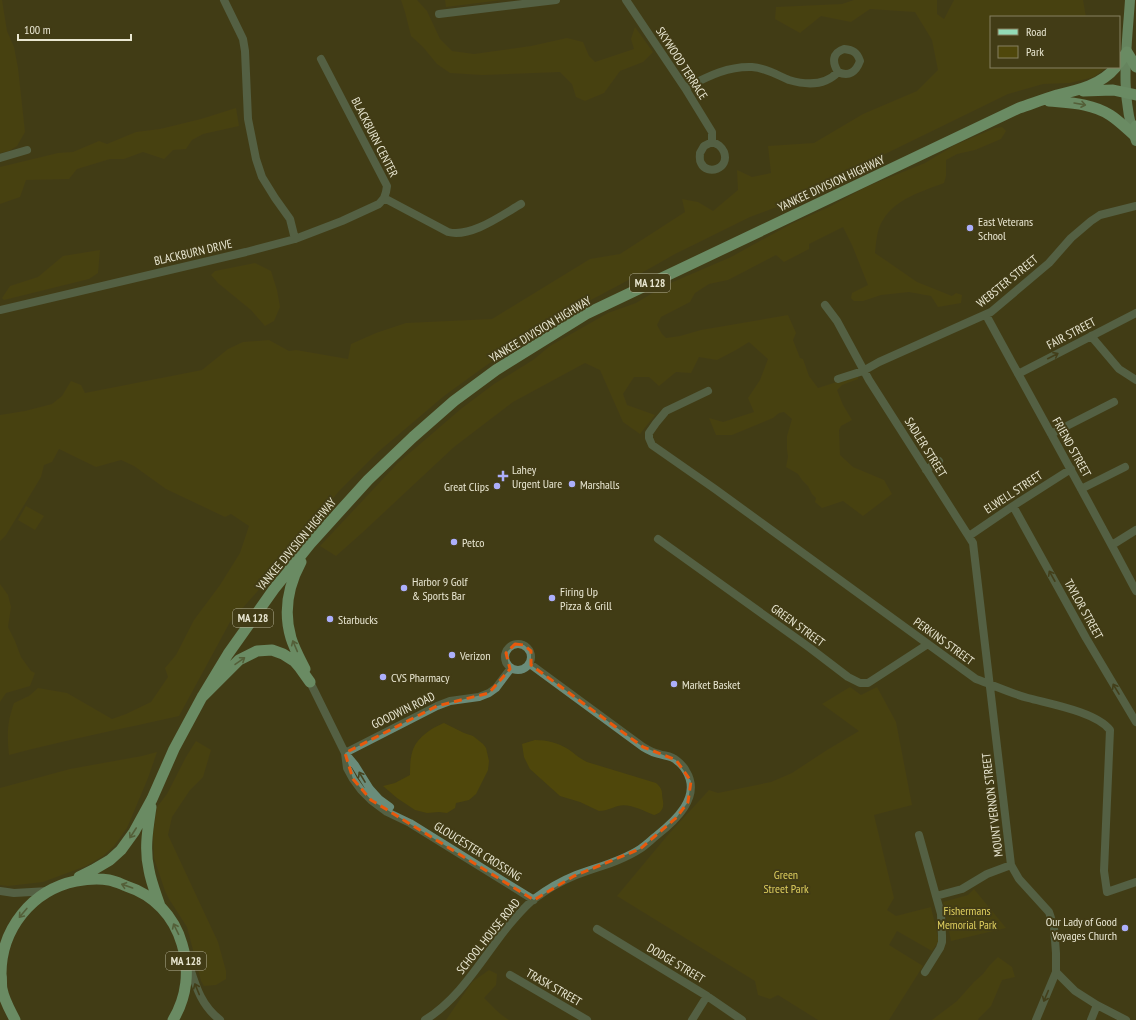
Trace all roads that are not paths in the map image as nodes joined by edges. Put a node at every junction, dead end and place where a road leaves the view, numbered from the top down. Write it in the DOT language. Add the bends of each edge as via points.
graph roads {
  1 [pos="224,0"];
  2 [pos="556,0"];
  3 [pos="626,0"];
  4 [pos="1130,0"];
  5 [pos="439,14"];
  6 [pos="1132,28"];
  7 [pos="1127,52"];
  8 [pos="321,59"];
  9 [pos="1120,62"];
  10 [pos="1136,67"];
  11 [pos="1115,68"];
  12 [pos="838,72"];
  13 [pos="685,88"];
  14 [pos="1069,93"];
  15 [pos="1131,94"];
  16 [pos="1042,100"];
  17 [pos="1135,134"];
  18 [pos="712,142"];
  19 [pos="27,150"];
  20 [pos="0,158"];
  21 [pos="384,198"];
  22 [pos="521,204"];
  23 [pos="1136,206"];
  24 [pos="295,239"];
  25 [pos="825,305"];
  26 [pos="0,310"];
  27 [pos="1136,314"];
  28 [pos="986,315"];
  29 [pos="1091,336"];
  30 [pos="863,371"];
  31 [pos="1018,374"];
  32 [pos="838,379"];
  33 [pos="1136,380"];
  34 [pos="708,391"];
  35 [pos="1114,402"];
  36 [pos="1051,434"];
  37 [pos="939,461"];
  38 [pos="1124,467"];
  39 [pos="1071,469"];
  40 [pos="926,470"];
  41 [pos="1081,489"];
  42 [pos="1013,506"];
  43 [pos="1136,530"];
  44 [pos="969,536"];
  45 [pos="658,539"];
  46 [pos="310,544"];
  47 [pos="1112,545"];
  48 [pos="1136,591"];
  49 [pos="928,644"];
  50 [pos="530,664"];
  51 [pos="511,668"];
  52 [pos="310,682"];
  53 [pos="989,684"];
  54 [pos="202,697"];
  55 [pos="1136,722"];
  56 [pos="345,752"];
  57 [pos="152,799"];
  58 [pos="919,835"];
  59 [pos="1011,865"];
  60 [pos="1136,882"];
  61 [pos="66,883"];
  62 [pos="0,891"];
  63 [pos="49,891"];
  64 [pos="936,896"];
  65 [pos="534,900"];
  66 [pos="160,906"];
  67 [pos="597,929"];
  68 [pos="185,952"];
  69 [pos="925,972"];
  70 [pos="1056,972"];
  71 [pos="510,975"];
  72 [pos="1,989"];
  73 [pos="707,996"];
  74 [pos="1097,1005"];
  75 [pos="14,1020"];
  76 [pos="173,1020"];
  77 [pos="220,1020"];
  78 [pos="425,1020"];
  79 [pos="587,1020"];
  80 [pos="692,1020"];
  81 [pos="742,1020"];
  82 [pos="1036,1020"];
  83 [pos="1091,1020"];
  84 [pos="1126,1020"];
  1 -- 24 [label="street" via="243,39 248,119 256,159 262,177 290,219"];
  2 -- 5 [label="street"];
  3 -- 13 [label="street, SKYWOOD TERRACE"];
  4 -- 6 [label="main road"];
  6 -- 7 [label="main road"];
  7 -- 9 [label="highway"];
  7 -- 10 [label="highway"];
  7 -- 15 [label="main road"];
  8 -- 21 [label="street, BLACKBURN CENTER" via="387,186"];
  11 -- 14 [label="highway" via="1096,83"];
  12 -- 13 [label="street" via="825,82 813,84 801,83 765,69 734,68 722,70"];
  13 -- 18 [label="street, SKYWOOD TERRACE" via="712,132"];
  14 -- 15 [label="highway, MA 128" via="1113,90"];
  14 -- 16 [label="highway, MA 128"];
  15 -- 17 [label="main road" via="1128,108"];
  16 -- 17 [label="highway, one-way" via="1077,103 1098,109 1112,116"];
  16 -- 46 [label="highway, YANKEE DIVISION HIGHWAY / MA 128" via="1019,108 586,314 496,370 454,401 368,480"];
  19 -- 20 [label="street"];
  21 -- 22 [label="street" via="454,234 483,226"];
  21 -- 24 [label="street, BLACKBURN DRIVE" via="379,204"];
  23 -- 28 [label="street, WEBSTER STREET" via="1100,215 1091,221 1071,238 1050,263"];
  24 -- 26 [label="street, BLACKBURN DRIVE"];
  25 -- 30 [label="street, SADLER STREET" via="837,321"];
  27 -- 29 [label="street, FAIR STREET"];
  28 -- 30 [label="street, WEBSTER STREET"];
  28 -- 31 [label="street, FRIEND STREET"];
  31 -- 29 [label="street, FAIR STREET, one-way"];
  29 -- 33 [label="street" via="1118,369"];
  30 -- 32 [label="street, WEBSTER STREET"];
  30 -- 40 [label="street, SADLER STREET"];
  31 -- 36 [label="street, FRIEND STREET"];
  34 -- 49 [label="street, PERKINS STREET" via="666,411 649,433 652,445"];
  35 -- 36 [label="street"];
  36 -- 39 [label="street, FRIEND STREET"];
  37 -- 40 [label="street"];
  38 -- 41 [label="street"];
  39 -- 41 [label="street, FRIEND STREET"];
  39 -- 42 [label="street, ELWELL STREET"];
  40 -- 44 [label="street, SADLER STREET"];
  41 -- 47 [label="street, FRIEND STREET"];
  42 -- 44 [label="street, ELWELL STREET"];
  55 -- 42 [label="street, TAYLOR STREET, one-way"];
  43 -- 47 [label="street"];
  44 -- 53 [label="street, MOUNT VERNON STREET" via="973,543"];
  45 -- 49 [label="street, GREEN STREET" via="848,677 860,683 868,683"];
  52 -- 46 [label="highway, one-way" via="291,638 287,618 290,587"];
  46 -- 54 [label="highway, YANKEE DIVISION HIGHWAY / MA 128" via="269,595"];
  47 -- 48 [label="street, FRIEND STREET"];
  49 -- 53 [label="street, PERKINS STREET" via="976,679"];
  50 -- 51 [label="street" via="523,670"];
  50 -- 51 [label="street" via="532,656 528,648 515,644 506,653 506,662"];
  50 -- 65 [label="street, SCHOOL HOUSE ROAD" via="643,747 676,760 684,767 691,781 688,802 677,817 640,849 616,861 574,876"];
  51 -- 56 [label="street, GOODWIN ROAD" via="489,693 437,706"];
  54 -- 52 [label="highway, one-way" via="239,660 257,651 272,650 283,654 294,661"];
  52 -- 56 [label="street, GLOUCESTER CROSSING"];
  53 -- 59 [label="street, MOUNT VERNON STREET"];
  53 -- 60 [label="street, PERKINS STREET" via="1090,716 1107,725 1110,730 1104,871 1107,892"];
  54 -- 57 [label="highway, MA 128" via="174,748"];
  56 -- 65 [label="street, GLOUCESTER CROSSING" via="353,779 371,800"];
  57 -- 61 [label="highway, MA 128, one-way" via="121,850 110,860"];
  57 -- 66 [label="highway, MA 128" via="147,832 148,868"];
  58 -- 64 [label="street"];
  59 -- 64 [label="street" via="987,874 962,889"];
  59 -- 70 [label="street, MOUNT VERNON STREET" via="1018,879 1049,912 1054,927"];
  61 -- 63 [label="highway, MA 128"];
  66 -- 61 [label="highway, one-way" via="138,890 109,880 88,879"];
  62 -- 63 [label="street"];
  63 -- 72 [label="highway, MA 128, one-way" via="23,911 8,936 1,964"];
  64 -- 69 [label="street" via="941,914 942,942"];
  65 -- 78 [label="street, SCHOOL HOUSE ROAD" via="517,915 455,996"];
  68 -- 66 [label="highway, MA 128, one-way" via="173,922"];
  67 -- 73 [label="street, DODGE STREET"];
  68 -- 76 [label="highway, MA 128" via="186,983 182,1001"];
  77 -- 68 [label="street, one-way" via="213,1015 198,993"];
  70 -- 74 [label="street" via="1075,991"];
  70 -- 82 [label="street, one-way"];
  71 -- 79 [label="street, TRASK STREET"];
  72 -- 75 [label="highway, MA 128"];
  73 -- 80 [label="street"];
  73 -- 81 [label="street, DODGE STREET"];
  74 -- 83 [label="street"];
  74 -- 84 [label="street"];
}
